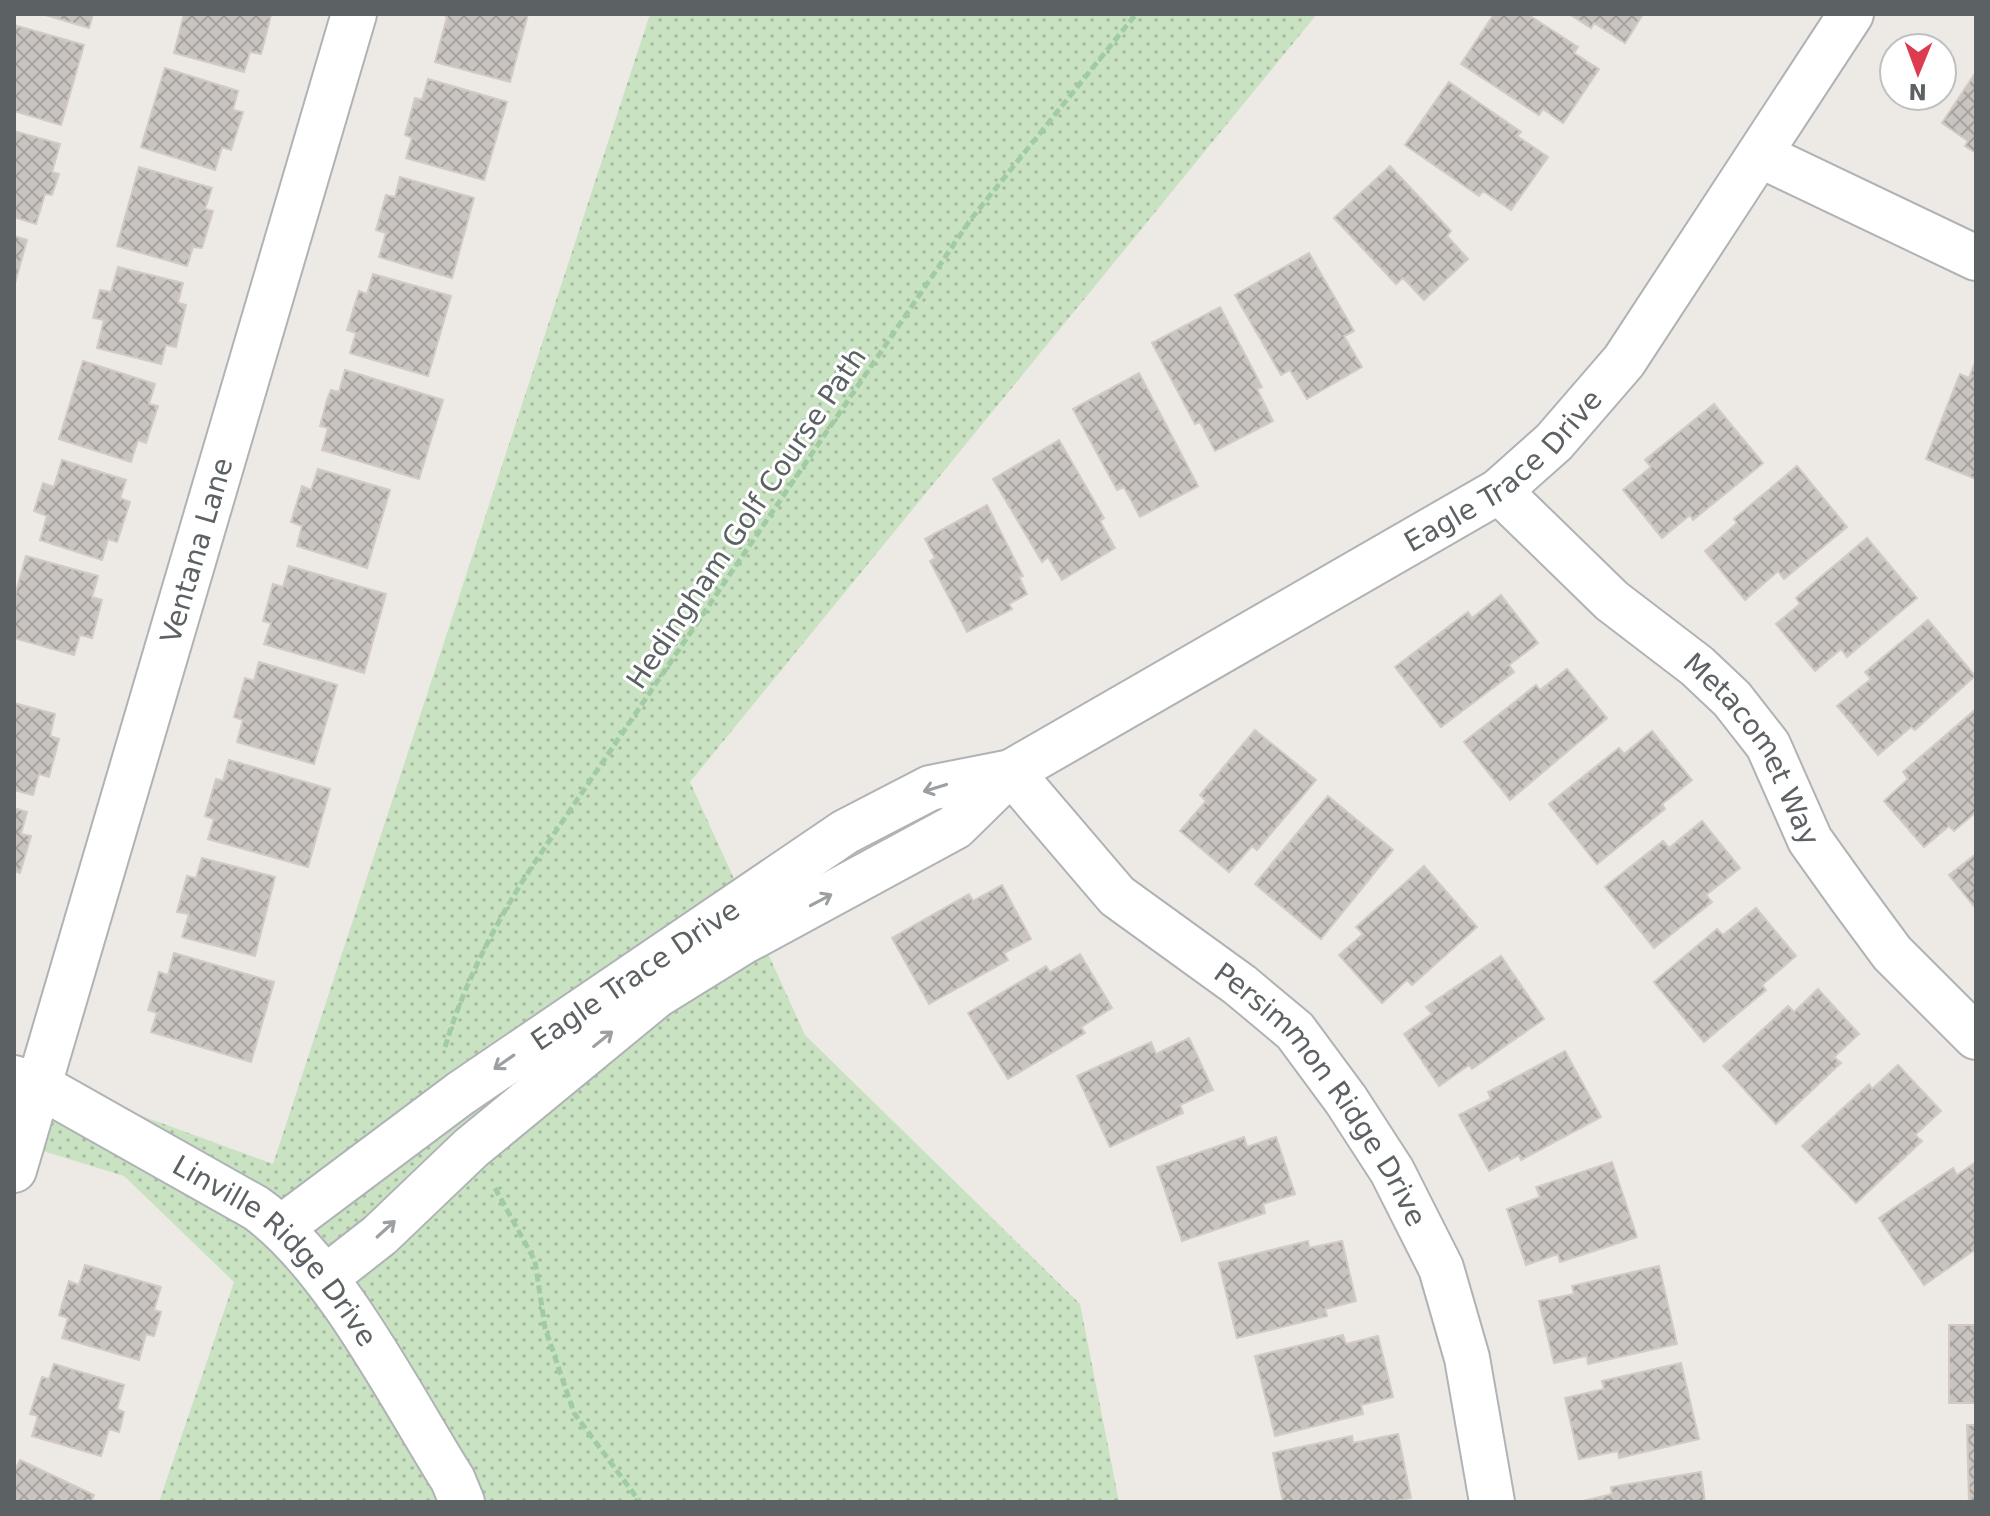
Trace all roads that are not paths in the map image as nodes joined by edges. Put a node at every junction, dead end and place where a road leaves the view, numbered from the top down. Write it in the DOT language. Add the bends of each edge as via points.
graph roads {
  1 [pos="354,14"];
  2 [pos="1851,14"];
  3 [pos="1762,156"];
  4 [pos="1976,258"];
  5 [pos="1499,491"];
  6 [pos="1011,772"];
  7 [pos="1976,1037"];
  8 [pos="26,1082"];
  9 [pos="14,1170"];
  10 [pos="282,1227"];
  11 [pos="325,1278"];
  12 [pos="462,1502"];
  13 [pos="1492,1502"];
  1 -- 8 [label="street, Ventana Lane"];
  2 -- 3 [label="street, Eagle Trace Drive"];
  3 -- 4 [label="street"];
  3 -- 5 [label="street, Eagle Trace Drive" via="1624,361 1554,442"];
  5 -- 6 [label="street, Eagle Trace Drive"];
  5 -- 7 [label="street, Metacomet Way" via="1612,601 1732,699 1768,745 1810,840 1850,896 1892,953"];
  6 -- 10 [label="street, Eagle Trace Drive, one-way" via="930,788 845,832 472,1084"];
  11 -- 6 [label="street, Eagle Trace Drive, one-way" via="380,1235 471,1148 657,995 741,943 955,827"];
  6 -- 13 [label="street, Persimmon Ridge Drive" via="1117,896 1295,1031 1346,1100 1392,1171 1441,1268 1467,1358"];
  8 -- 9 [label="street, Ventana Lane"];
  8 -- 10 [label="street, Linville Ridge Drive"];
  10 -- 11 [label="street, Linville Ridge Drive"];
  11 -- 12 [label="street, Linville Ridge Drive"];
}
